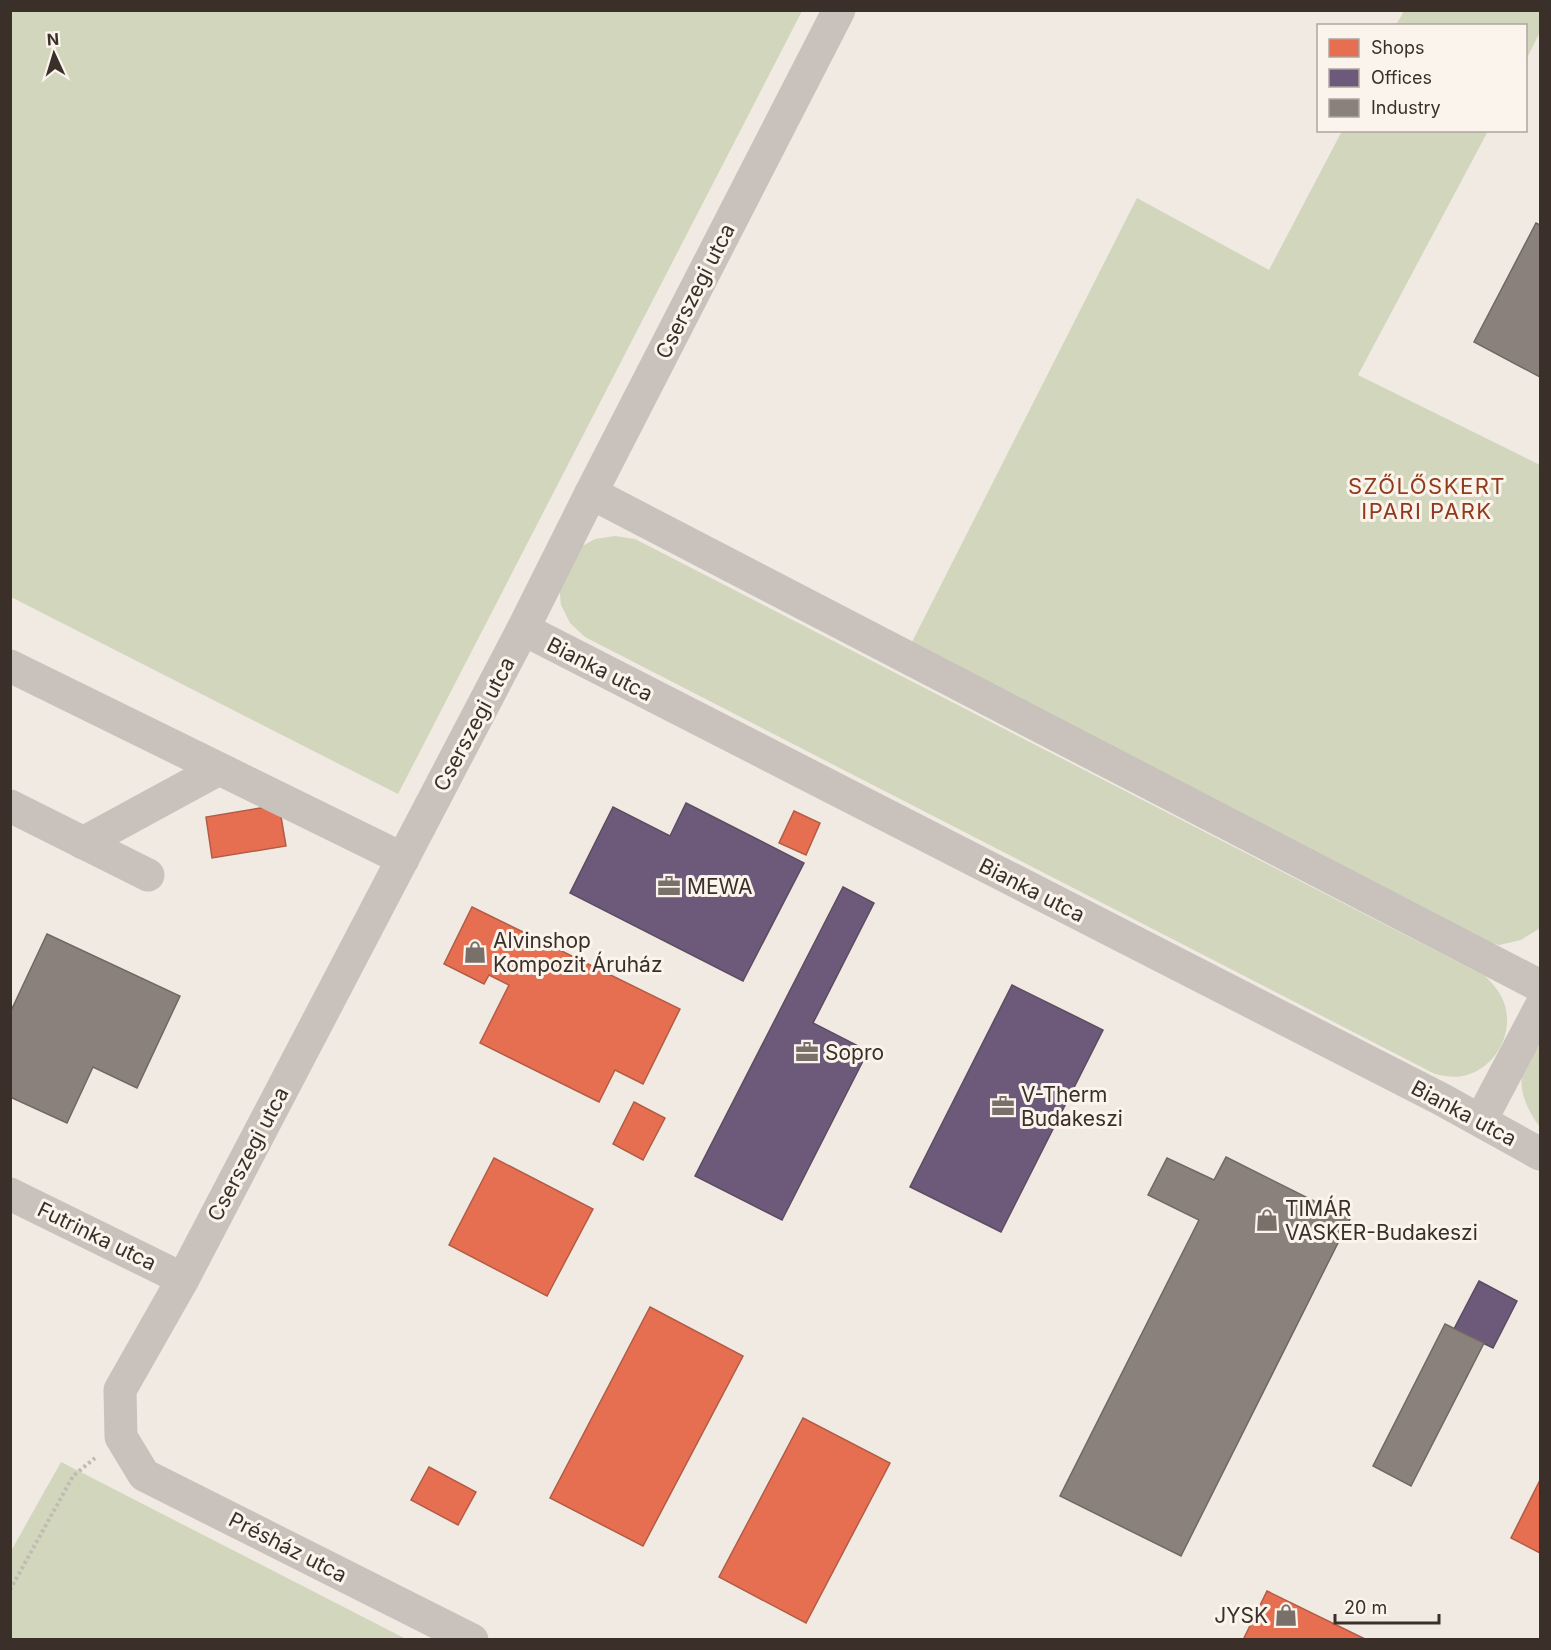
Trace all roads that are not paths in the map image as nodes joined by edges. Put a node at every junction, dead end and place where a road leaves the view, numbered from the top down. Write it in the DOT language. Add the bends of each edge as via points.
graph roads {
  1 [pos="839,10"];
  2 [pos="591,493"];
  3 [pos="523,629"];
  4 [pos="10,666"];
  5 [pos="219,769"];
  6 [pos="10,806"];
  7 [pos="82,843"];
  8 [pos="403,859"];
  9 [pos="148,875"];
  10 [pos="1540,986"];
  11 [pos="1540,1008"];
  12 [pos="1481,1120"];
  13 [pos="1540,1154"];
  14 [pos="10,1194"];
  15 [pos="183,1279"];
  16 [pos="121,1437"];
  17 [pos="472,1640"];
  1 -- 2 [label="street, Cserszegi utca"];
  2 -- 3 [label="street, Cserszegi utca"];
  2 -- 10 [label="street"];
  3 -- 8 [label="street, Cserszegi utca"];
  3 -- 12 [label="street, Bianka utca"];
  4 -- 5 [label="street"];
  5 -- 7 [label="street"];
  5 -- 8 [label="street"];
  6 -- 7 [label="street"];
  7 -- 9 [label="street"];
  8 -- 15 [label="street, Cserszegi utca"];
  11 -- 12 [label="street"];
  12 -- 13 [label="street, Bianka utca"];
  14 -- 15 [label="street, Futrinka utca"];
  15 -- 16 [label="street, Cserszegi utca" via="120,1390"];
  16 -- 17 [label="street, Présház utca" via="144,1475"];
}
